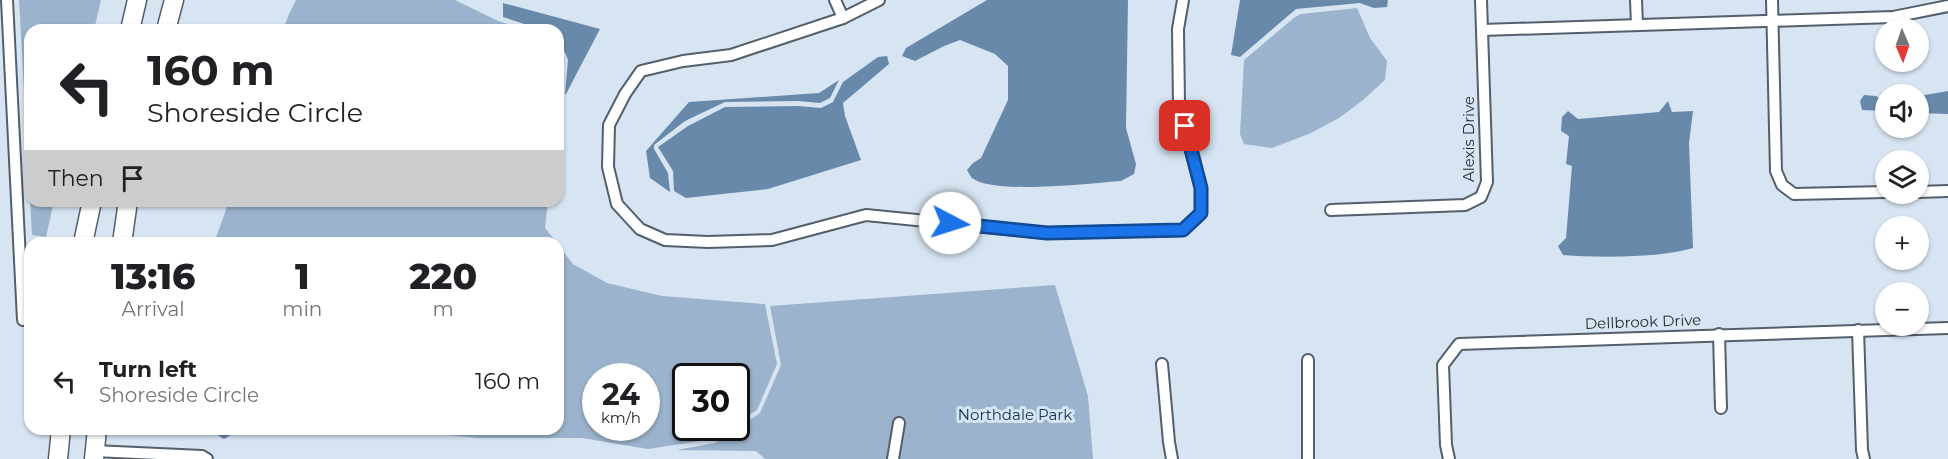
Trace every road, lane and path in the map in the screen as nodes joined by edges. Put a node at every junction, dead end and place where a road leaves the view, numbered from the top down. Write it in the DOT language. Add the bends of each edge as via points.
graph roads {
  1 [pos="7,0"];
  2 [pos="137,0"];
  3 [pos="174,0"];
  4 [pos="835,0"];
  5 [pos="852,0"];
  6 [pos="879,0"];
  7 [pos="1183,0"];
  8 [pos="1481,0"];
  9 [pos="1636,0"];
  10 [pos="1772,0"];
  11 [pos="1948,6"];
  12 [pos="857,10"];
  13 [pos="4,16"];
  14 [pos="843,18"];
  15 [pos="1773,22"];
  16 [pos="131,24"];
  17 [pos="168,24"];
  18 [pos="1637,25"];
  19 [pos="1482,30"];
  20 [pos="1948,191"];
  21 [pos="1875,192"];
  22 [pos="1929,192"];
  23 [pos="91,207"];
  24 [pos="127,207"];
  25 [pos="1331,210"];
  26 [pos="84,237"];
  27 [pos="123,237"];
  28 [pos="23,320"];
  29 [pos="1948,328"];
  30 [pos="1858,330"];
  31 [pos="1719,334"];
  32 [pos="1308,360"];
  33 [pos="1162,364"];
  34 [pos="1721,408"];
  35 [pos="899,423"];
  36 [pos="60,435"];
  37 [pos="96,435"];
  38 [pos="94,455"];
  39 [pos="58,459"];
  40 [pos="207,459"];
  41 [pos="892,459"];
  42 [pos="1172,459"];
  43 [pos="1308,459"];
  44 [pos="1449,459"];
  45 [pos="1864,459"];
  1 -- 13 [label="street"];
  2 -- 16 [label="main road"];
  3 -- 17 [label="main road"];
  4 -- 14 [label="street"];
  5 -- 12 [label="street"];
  6 -- 12 [label="street"];
  7 -- 14 [label="street" via="1178,29 1179,105 1201,188 1201,213 1183,230 1047,233 866,215 772,240 665,240 640,229 617,204 608,167 609,125 641,71 731,55"];
  8 -- 19 [label="street, Alexis Drive"];
  9 -- 18 [label="street"];
  10 -- 15 [label="street"];
  11 -- 15 [label="street" via="1893,17"];
  12 -- 14 [label="street"];
  13 -- 28 [label="street"];
  15 -- 18 [label="street"];
  15 -- 21 [label="street" via="1776,171 1782,185 1794,194"];
  18 -- 19 [label="street"];
  19 -- 25 [label="street, Alexis Drive" via="1487,182 1481,197 1465,205"];
  20 -- 22 [label="street"];
  23 -- 26 [label="main road"];
  24 -- 27 [label="main road"];
  29 -- 30 [label="street, Dellbrook Drive"];
  30 -- 31 [label="street, Dellbrook Drive"];
  30 -- 45 [label="street"];
  31 -- 34 [label="street"];
  31 -- 44 [label="street, Dellbrook Drive" via="1459,344 1443,365"];
  32 -- 43 [label="street"];
  33 -- 42 [label="street"];
  35 -- 41 [label="street"];
  36 -- 39 [label="main road"];
  37 -- 38 [label="main road"];
  38 -- 40 [label="street"];
}
